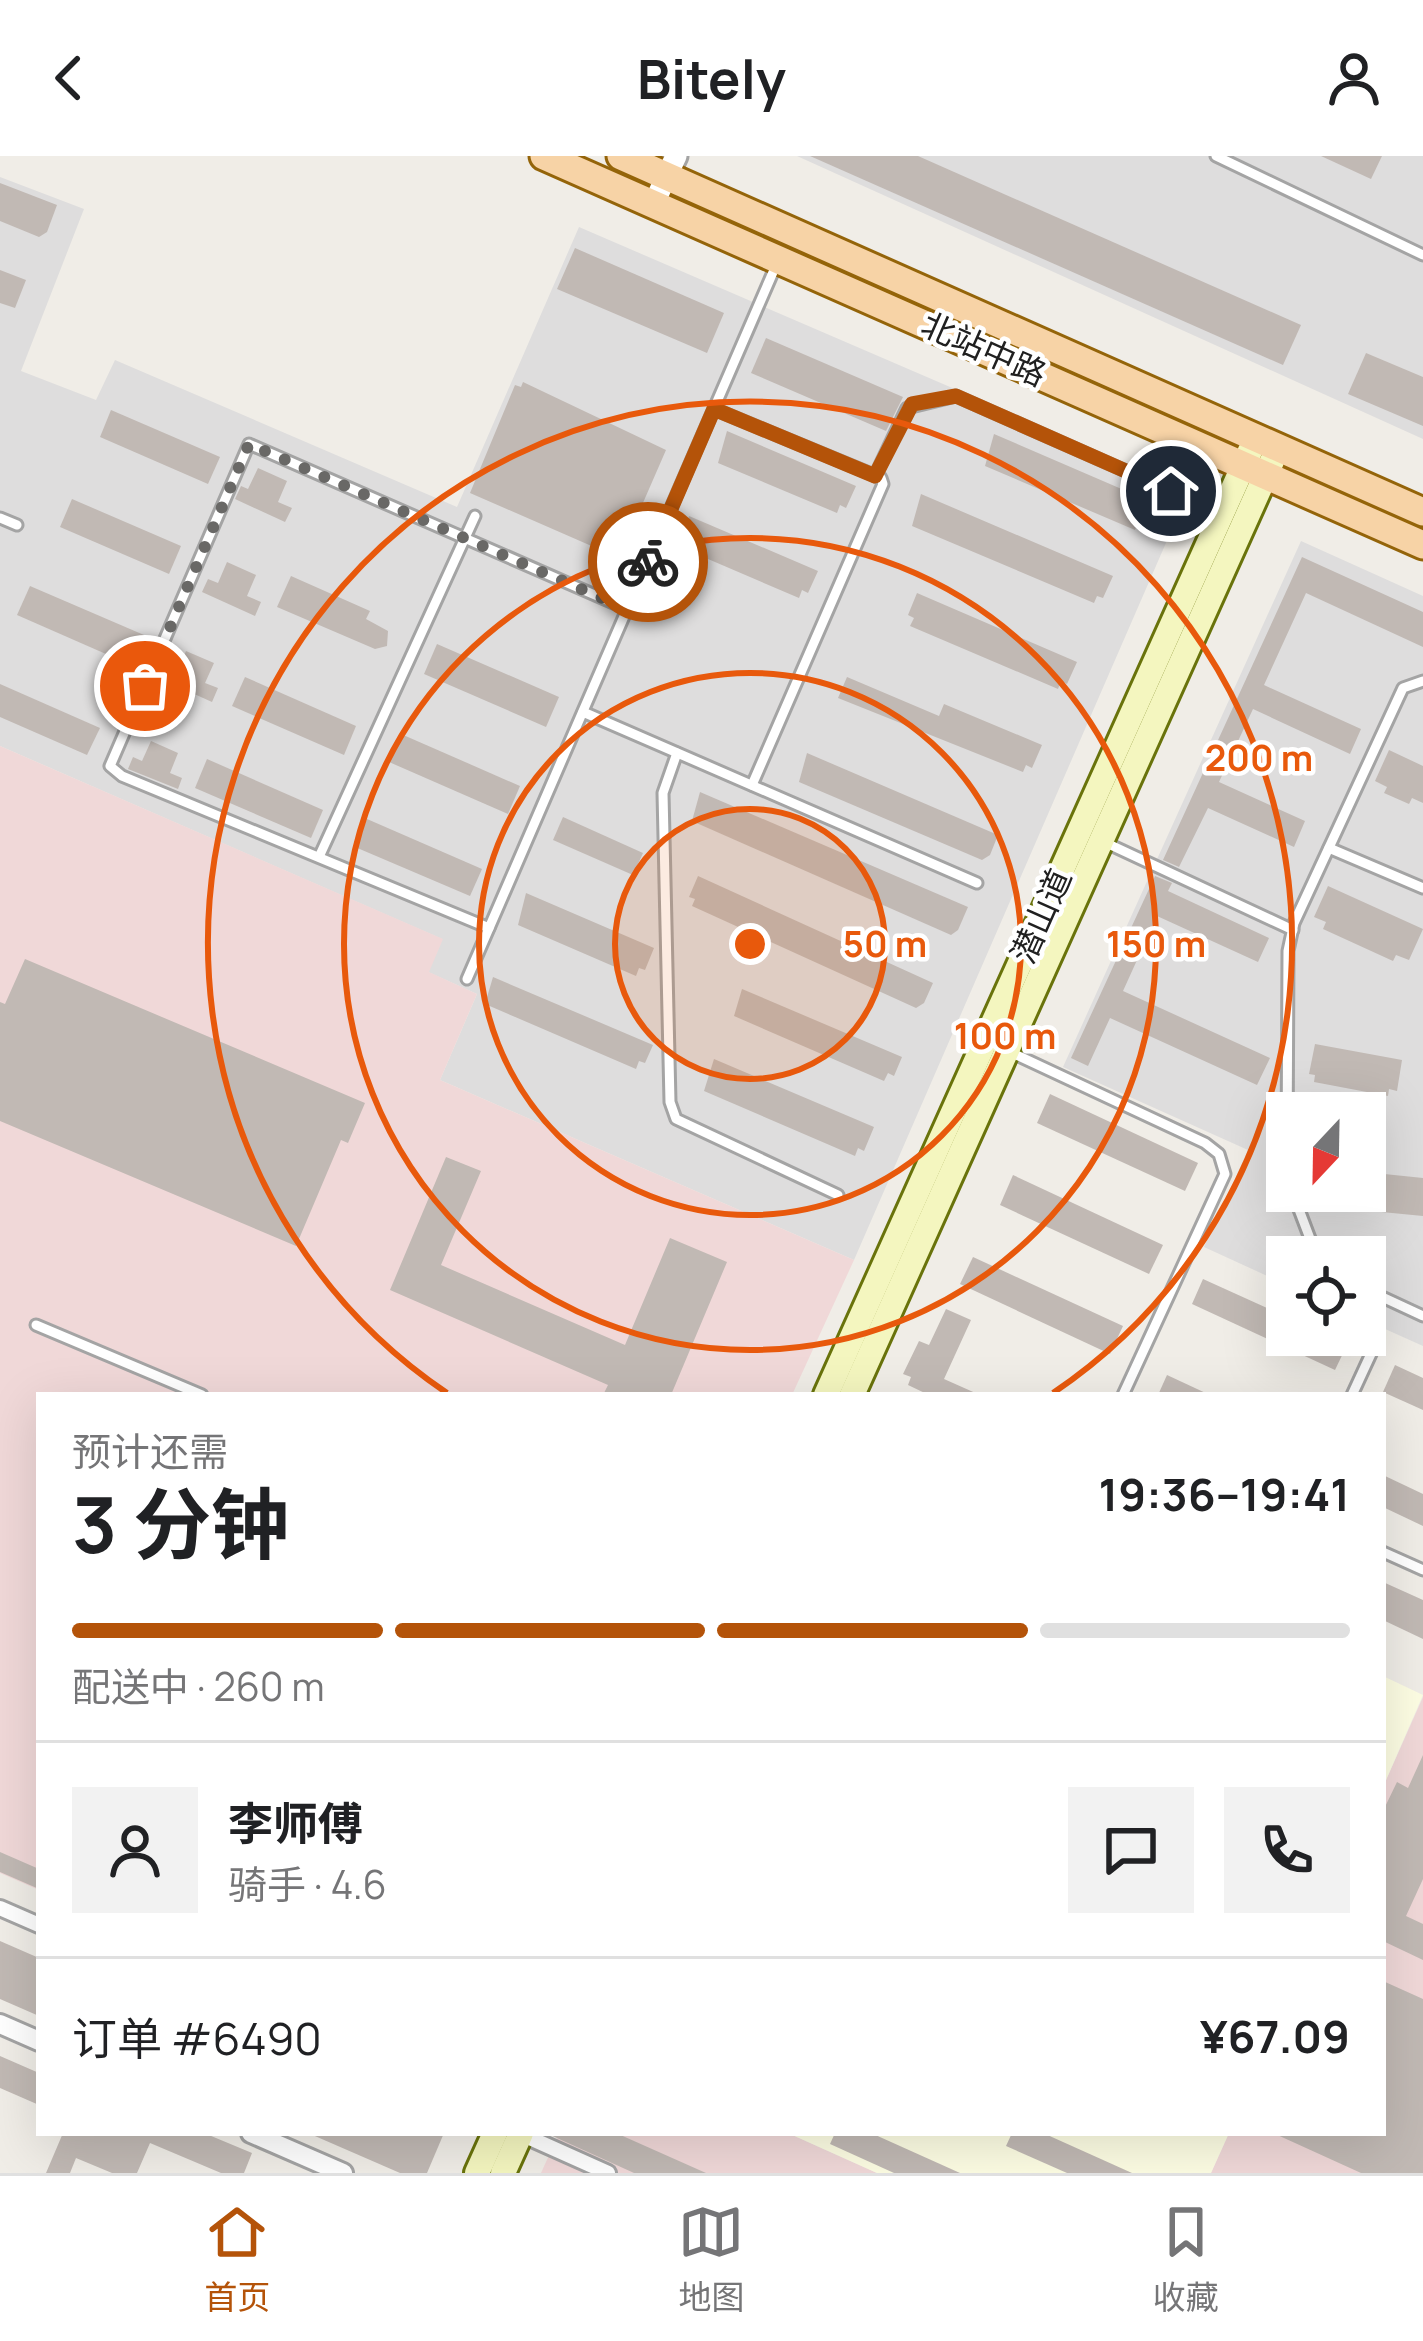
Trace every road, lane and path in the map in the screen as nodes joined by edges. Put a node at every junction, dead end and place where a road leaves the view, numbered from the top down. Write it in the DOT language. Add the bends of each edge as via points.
graph roads {
  1 [pos="544,156"];
  2 [pos="1216,156"];
  3 [pos="652,162"];
  4 [pos="643,198"];
  5 [pos="1423,255"];
  6 [pos="779,258"];
  7 [pos="714,409"];
  8 [pos="1267,443"];
  9 [pos="1254,470"];
  10 [pos="875,476"];
  11 [pos="1171,491"];
  12 [pos="1423,512"];
  13 [pos="475,516"];
  14 [pos="0,518"];
  15 [pos="17,525"];
  16 [pos="465,538"];
  17 [pos="1423,545"];
  18 [pos="627,609"];
  19 [pos="1423,681"];
  20 [pos="583,712"];
  21 [pos="677,753"];
  22 [pos="752,785"];
  23 [pos="1101,841"];
  24 [pos="1329,848"];
  25 [pos="319,856"];
  26 [pos="976,883"];
  27 [pos="1423,888"];
  28 [pos="489,928"];
  29 [pos="1293,930"];
  30 [pos="467,980"];
  31 [pos="1007,1051"];
  32 [pos="1289,1092"];
  33 [pos="838,1195"];
  34 [pos="1386,1298"];
  35 [pos="1423,1316"];
  36 [pos="36,1325"];
  37 [pos="1370,1356"];
  38 [pos="195,1392"];
  39 [pos="827,1392"];
  40 [pos="854,1392"];
  41 [pos="1124,1392"];
  42 [pos="1353,1392"];
  43 [pos="1386,1553"];
  44 [pos="1423,1570"];
  45 [pos="0,1908"];
  46 [pos="36,1924"];
  47 [pos="0,2024"];
  48 [pos="36,2040"];
  49 [pos="258,2136"];
  50 [pos="494,2136"];
  51 [pos="520,2136"];
  52 [pos="525,2136"];
  53 [pos="343,2173"];
  54 [pos="477,2173"];
  55 [pos="503,2173"];
  56 [pos="608,2173"];
  1 -- 4 [label="main road, 北站中路"];
  2 -- 5 [label="lane"];
  3 -- 4 [label="street"];
  3 -- 8 [label="main road, 北站中路"];
  4 -- 6 [label="main road, 北站中路"];
  6 -- 7 [label="lane"];
  6 -- 9 [label="main road, 北站中路"];
  7 -- 10 [label="lane"];
  7 -- 18 [label="lane"];
  8 -- 9 [label="main road, 潜山道"];
  8 -- 12 [label="main road, 北站中路"];
  9 -- 17 [label="main road, 北站中路"];
  9 -- 23 [label="main road, 潜山道"];
  9 -- 39 [label="main road, 潜山道"];
  10 -- 11 [label="lane" via="912,404 956,396"];
  10 -- 22 [label="lane" via="884,484 880,495"];
  13 -- 16 [label="lane"];
  14 -- 15 [label="lane"];
  16 -- 18 [label="lane"];
  16 -- 25 [label="lane"];
  16 -- 25 [label="lane" via="249,444 110,766"];
  18 -- 20 [label="lane"];
  19 -- 24 [label="lane" via="1403,688"];
  20 -- 21 [label="lane"];
  20 -- 28 [label="lane"];
  21 -- 22 [label="lane"];
  21 -- 33 [label="lane" via="663,793 676,1119"];
  22 -- 26 [label="lane"];
  23 -- 29 [label="lane"];
  23 -- 31 [label="main road, 潜山道"];
  24 -- 27 [label="lane"];
  24 -- 29 [label="lane"];
  25 -- 28 [label="lane"];
  28 -- 30 [label="lane"];
  29 -- 32 [label="lane"];
  31 -- 40 [label="main road, 潜山道"];
  31 -- 41 [label="lane" via="1205,1143 1224,1162"];
  34 -- 35 [label="lane"];
  36 -- 38 [label="lane"];
  37 -- 42 [label="lane"];
  43 -- 44 [label="lane"];
  45 -- 46 [label="street"];
  47 -- 48 [label="street"];
  49 -- 53 [label="street"];
  50 -- 54 [label="main road"];
  51 -- 55 [label="main road"];
  52 -- 56 [label="street"];
}
